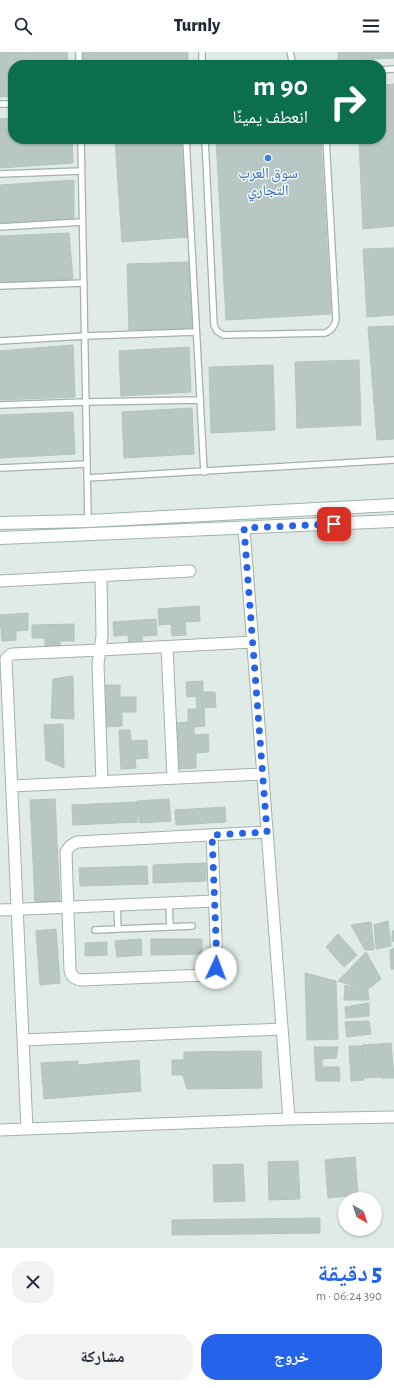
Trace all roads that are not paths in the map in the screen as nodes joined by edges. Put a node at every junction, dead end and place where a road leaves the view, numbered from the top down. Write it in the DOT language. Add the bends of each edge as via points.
graph roads {
  1 [pos="81,144"];
  2 [pos="186,144"];
  3 [pos="205,144"];
  4 [pos="326,144"];
  5 [pos="81,171"];
  6 [pos="0,174"];
  7 [pos="82,222"];
  8 [pos="0,227"];
  9 [pos="84,283"];
  10 [pos="0,286"];
  11 [pos="196,332"];
  12 [pos="84,336"];
  13 [pos="0,341"];
  14 [pos="200,400"];
  15 [pos="86,402"];
  16 [pos="0,406"];
  17 [pos="394,460"];
  18 [pos="87,464"];
  19 [pos="0,468"];
  20 [pos="204,472"];
  21 [pos="87,478"];
  22 [pos="394,505"];
  23 [pos="88,521"];
  24 [pos="394,521"];
  25 [pos="0,523"];
  26 [pos="244,528"];
  27 [pos="0,538"];
  28 [pos="190,571"];
  29 [pos="101,576"];
  30 [pos="0,581"];
  31 [pos="253,642"];
  32 [pos="167,647"];
  33 [pos="100,650"];
  34 [pos="5,734"];
  35 [pos="263,774"];
  36 [pos="173,778"];
  37 [pos="102,782"];
  38 [pos="12,786"];
  39 [pos="267,832"];
  40 [pos="212,835"];
  41 [pos="215,901"];
  42 [pos="169,903"];
  43 [pos="117,905"];
  44 [pos="68,908"];
  45 [pos="16,909"];
  46 [pos="0,910"];
  47 [pos="192,926"];
  48 [pos="170,927"];
  49 [pos="118,929"];
  50 [pos="95,930"];
  51 [pos="282,1029"];
  52 [pos="23,1040"];
  53 [pos="394,1117"];
  54 [pos="289,1119"];
  55 [pos="0,1130"];
  56 [pos="27,1130"];
  1 -- 5 [label="lane"];
  2 -- 11 [label="lane"];
  3 -- 4 [label="lane" via="214,325 223,335 325,333 334,326 336,320"];
  5 -- 6 [label="lane"];
  5 -- 7 [label="lane"];
  7 -- 8 [label="lane"];
  7 -- 9 [label="lane"];
  9 -- 10 [label="lane"];
  9 -- 12 [label="lane"];
  11 -- 12 [label="lane"];
  11 -- 14 [label="lane"];
  12 -- 13 [label="lane"];
  12 -- 15 [label="lane"];
  14 -- 15 [label="lane"];
  14 -- 20 [label="lane"];
  15 -- 16 [label="lane"];
  15 -- 18 [label="lane"];
  17 -- 20 [label="lane"];
  18 -- 19 [label="lane"];
  18 -- 21 [label="lane"];
  20 -- 21 [label="lane"];
  21 -- 23 [label="lane"];
  22 -- 23 [label="main road"];
  23 -- 25 [label="main road"];
  24 -- 26 [label="main road"];
  26 -- 27 [label="main road"];
  26 -- 31 [label="street"];
  28 -- 29 [label="street"];
  29 -- 30 [label="street"];
  29 -- 33 [label="street"];
  31 -- 32 [label="street"];
  31 -- 35 [label="street"];
  32 -- 33 [label="street"];
  32 -- 36 [label="street"];
  33 -- 34 [label="street" via="12,654 7,657"];
  33 -- 37 [label="street" via="98,664"];
  34 -- 38 [label="street"];
  35 -- 36 [label="street"];
  35 -- 39 [label="street"];
  36 -- 37 [label="street"];
  37 -- 38 [label="street"];
  38 -- 45 [label="street"];
  39 -- 40 [label="street"];
  39 -- 51 [label="street"];
  40 -- 41 [label="street"];
  40 -- 44 [label="street" via="77,842 66,852"];
  41 -- 42 [label="street"];
  41 -- 44 [label="street" via="217,964 214,972 205,975 81,980 75,978 70,970"];
  42 -- 43 [label="street"];
  42 -- 48 [label="lane"];
  43 -- 44 [label="street"];
  43 -- 49 [label="lane"];
  44 -- 45 [label="street"];
  45 -- 46 [label="street"];
  45 -- 52 [label="street"];
  47 -- 48 [label="lane"];
  48 -- 49 [label="lane"];
  49 -- 50 [label="lane"];
  51 -- 52 [label="street"];
  51 -- 54 [label="street"];
  52 -- 56 [label="street"];
  53 -- 54 [label="street"];
  54 -- 56 [label="street"];
  55 -- 56 [label="street"];
}
